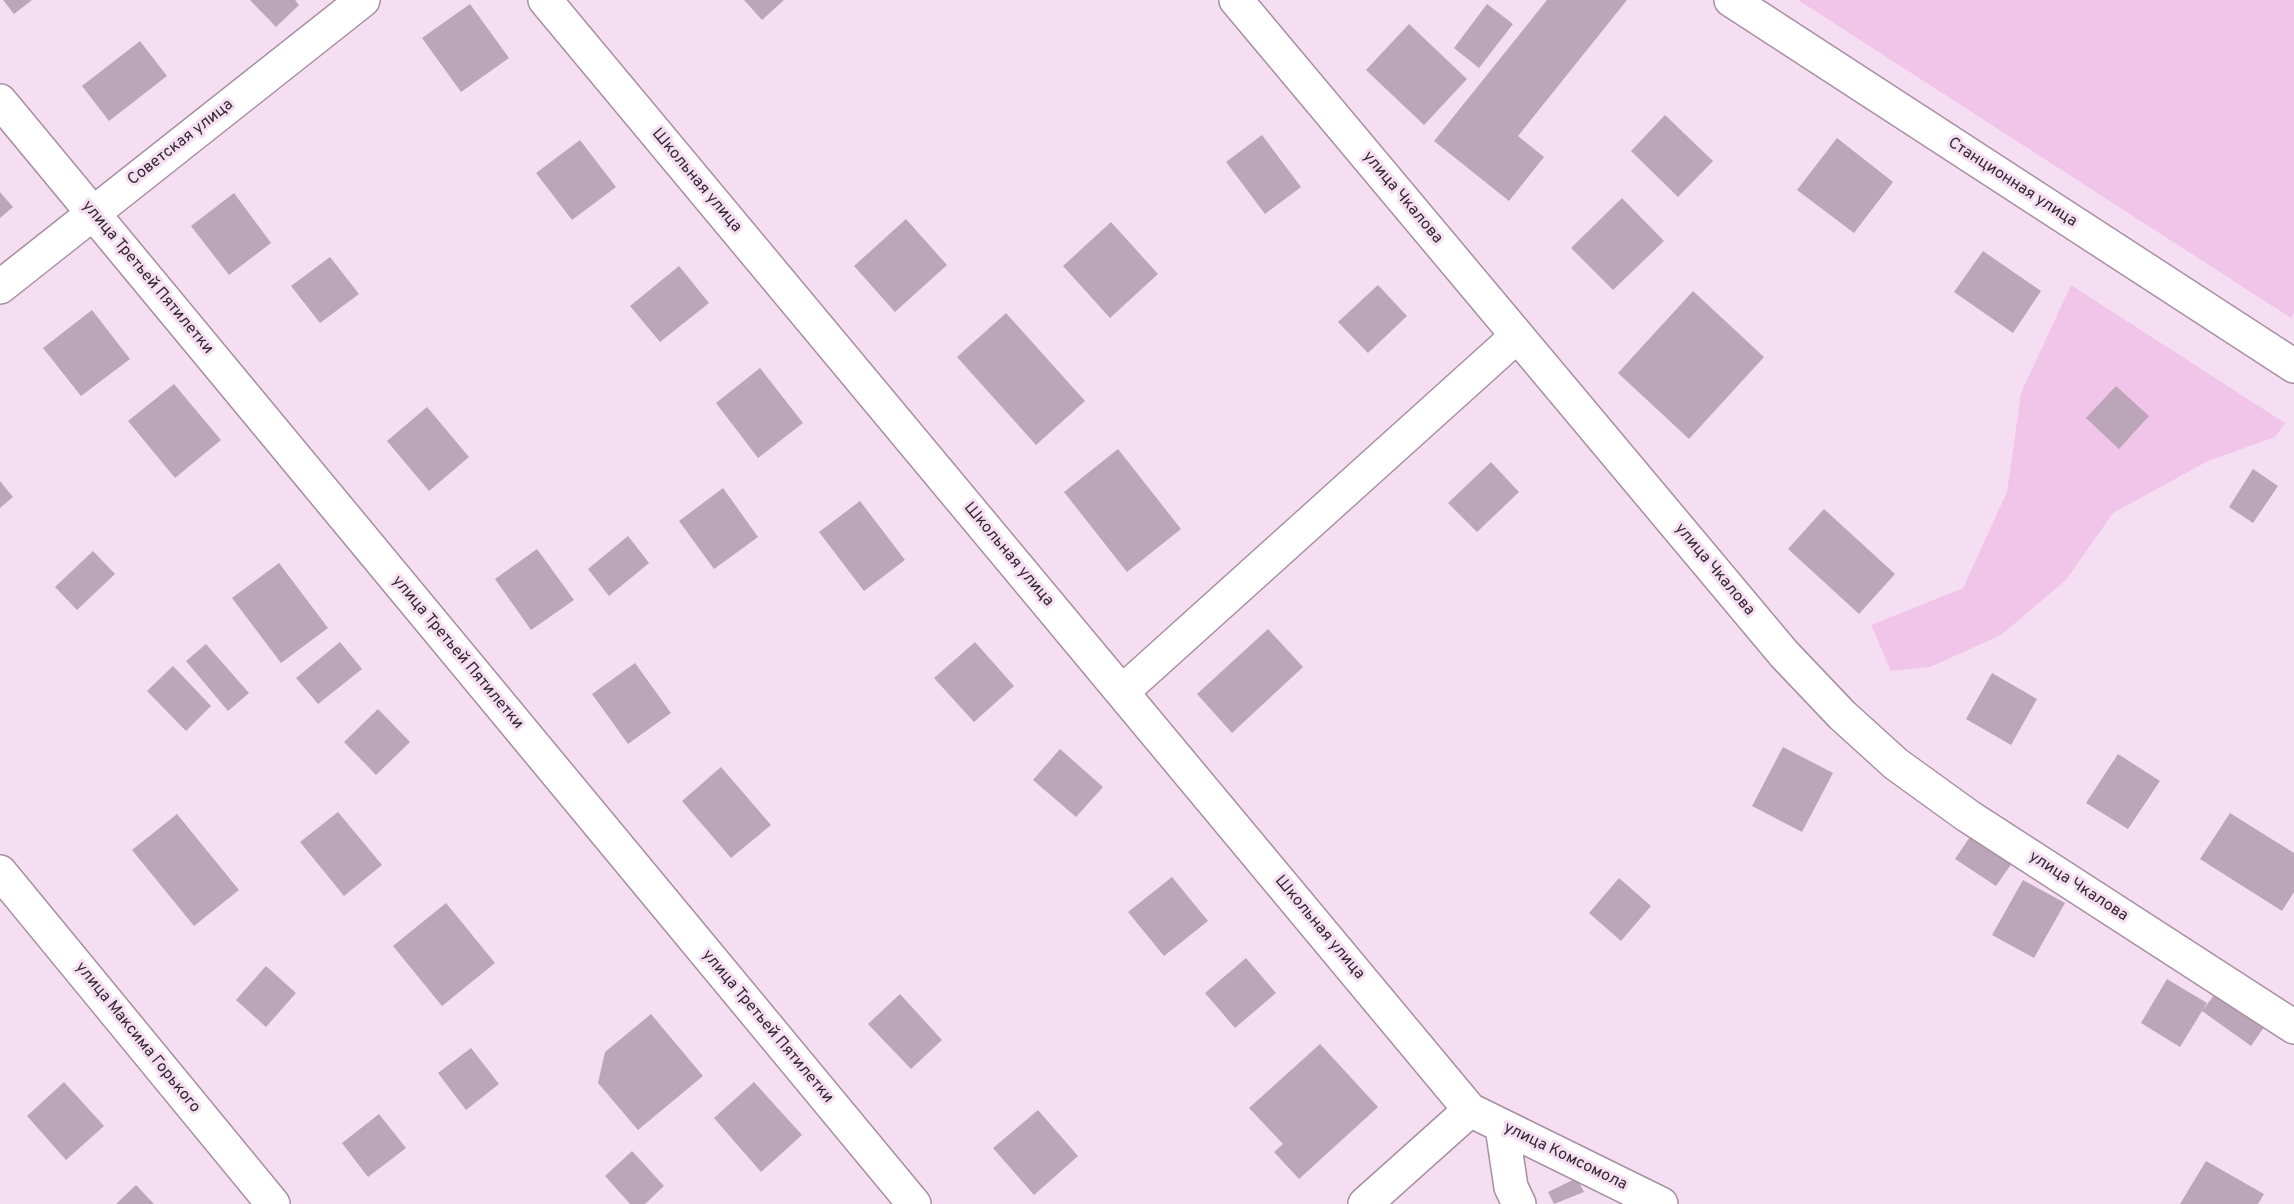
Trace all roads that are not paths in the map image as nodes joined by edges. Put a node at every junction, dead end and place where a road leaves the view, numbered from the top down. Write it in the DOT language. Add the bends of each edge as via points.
graph roads {
  1 [pos="363,0"];
  2 [pos="545,0"];
  3 [pos="1236,0"];
  4 [pos="1731,0"];
  5 [pos="0,101"];
  6 [pos="93,214"];
  7 [pos="0,287"];
  8 [pos="1517,336"];
  9 [pos="2294,366"];
  10 [pos="1122,692"];
  11 [pos="0,872"];
  12 [pos="2294,1027"];
  13 [pos="1470,1110"];
  14 [pos="1503,1127"];
  15 [pos="273,1204"];
  16 [pos="914,1204"];
  17 [pos="1365,1204"];
  18 [pos="1520,1204"];
  19 [pos="1660,1204"];
  1 -- 6 [label="street, Советская улица"];
  2 -- 10 [label="street, Школьная улица"];
  3 -- 8 [label="street, улица Чкалова"];
  4 -- 9 [label="street, Станционная улица"];
  5 -- 6 [label="street, улица Третьей Пятилетки"];
  6 -- 7 [label="street, Советская улица"];
  6 -- 16 [label="street, улица Третьей Пятилетки"];
  8 -- 10 [label="street"];
  8 -- 12 [label="street, улица Чкалова" via="1784,654 1896,764 1968,816"];
  10 -- 13 [label="street, Школьная улица"];
  11 -- 15 [label="street, улица Максима Горького"];
  13 -- 14 [label="street, улица Комсомола"];
  13 -- 17 [label="street"];
  14 -- 18 [label="street" via="1511,1187"];
  14 -- 19 [label="street, улица Комсомола"];
}
